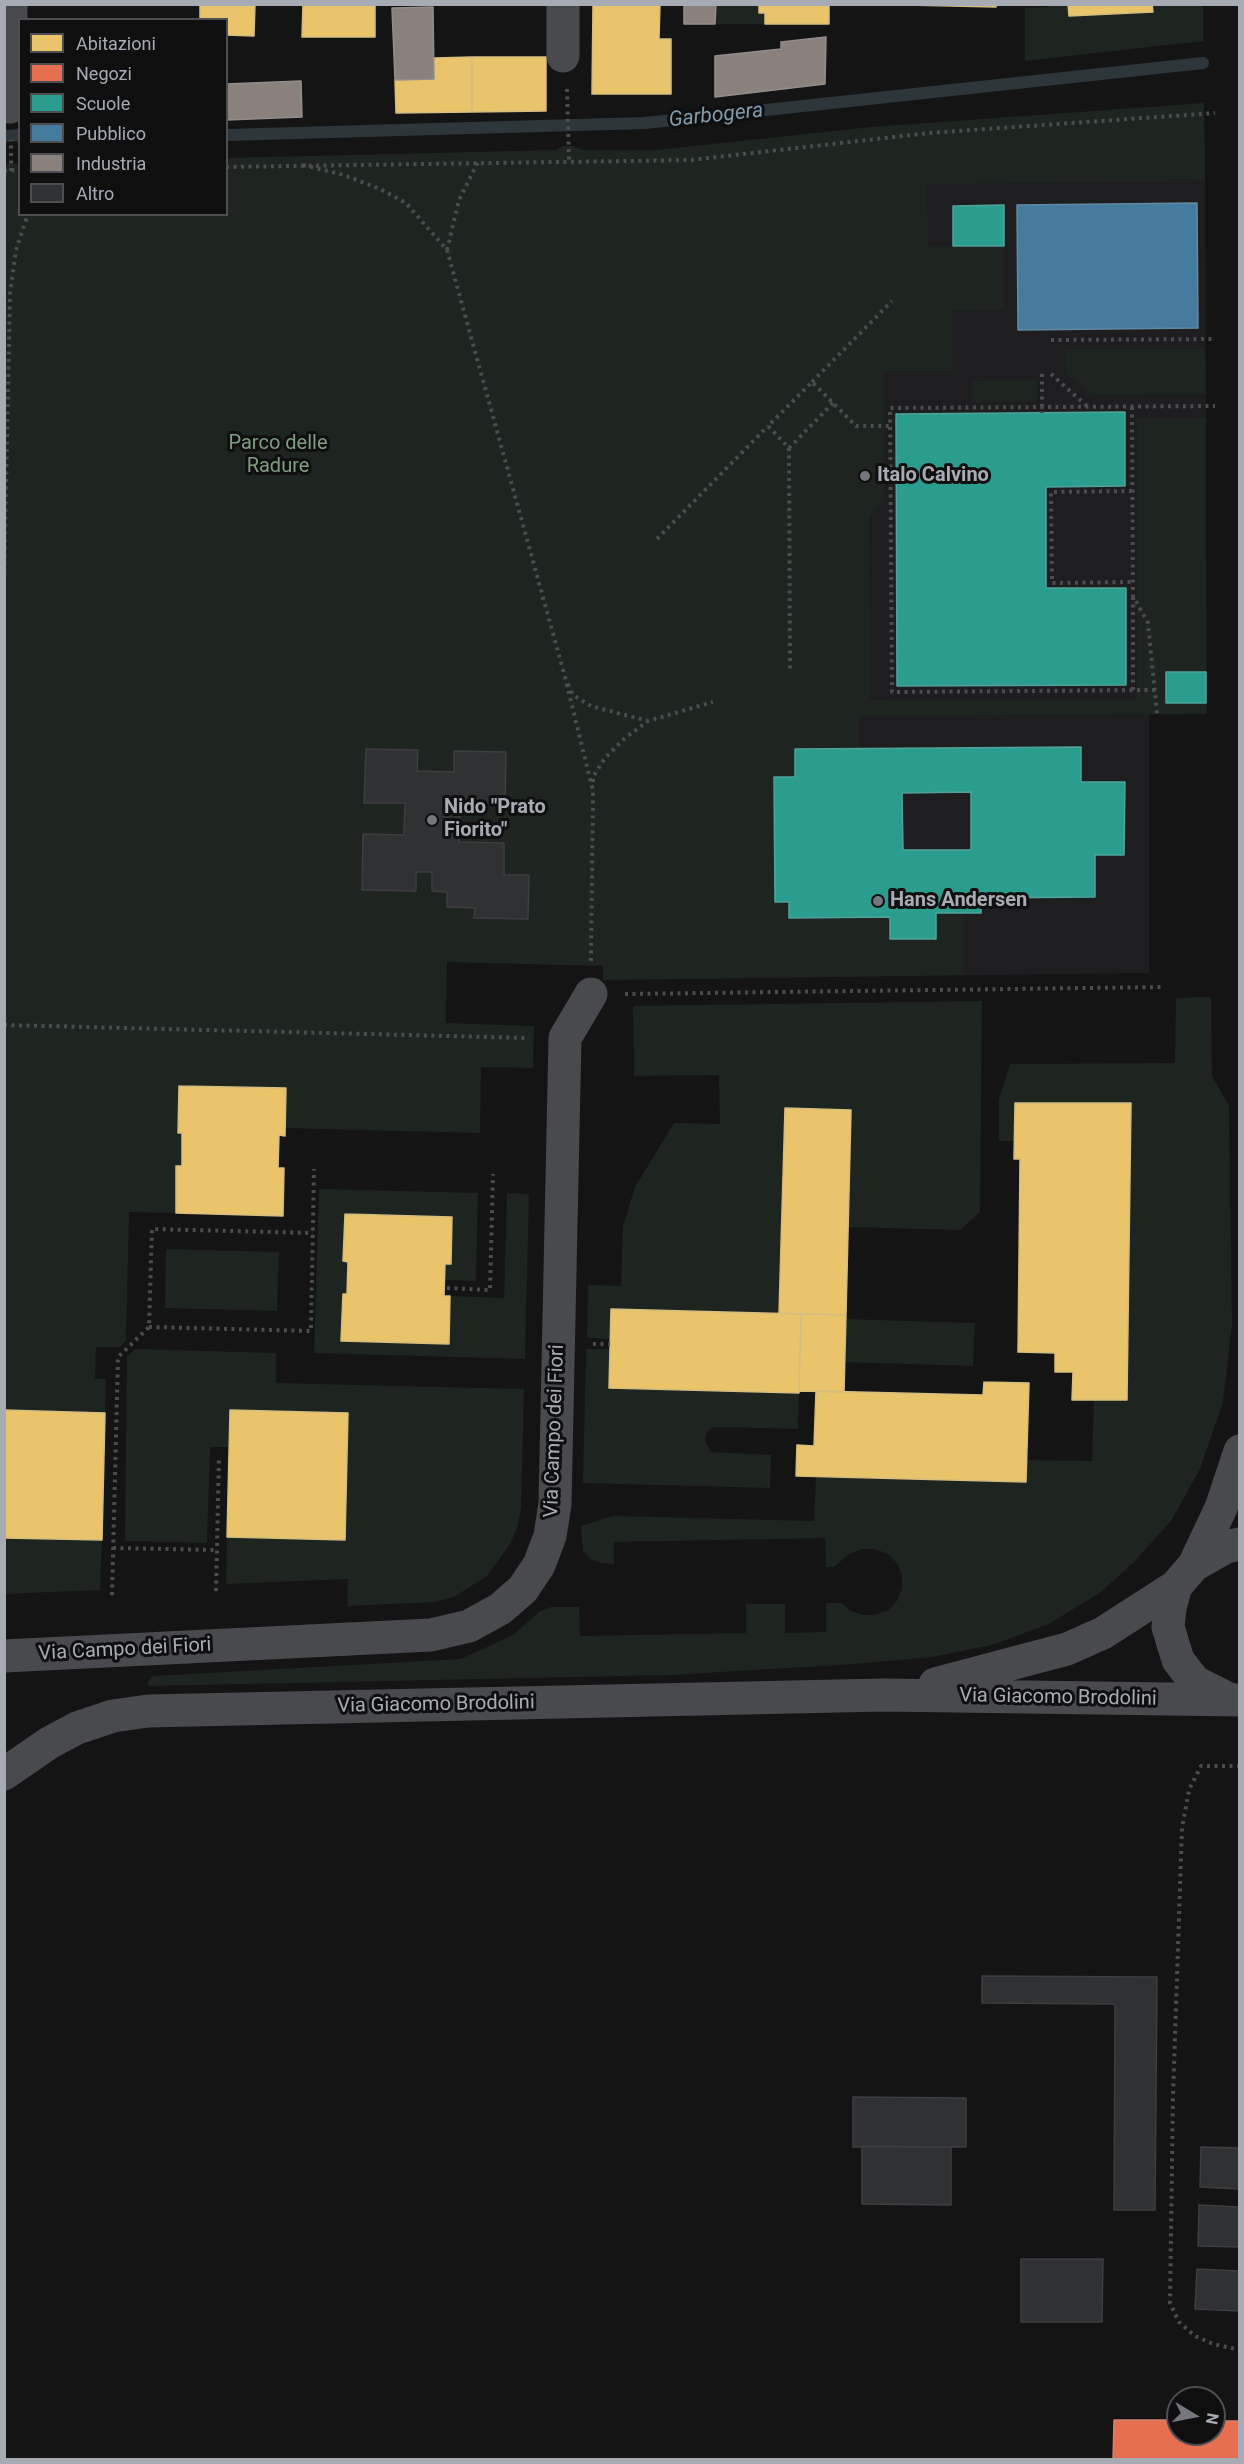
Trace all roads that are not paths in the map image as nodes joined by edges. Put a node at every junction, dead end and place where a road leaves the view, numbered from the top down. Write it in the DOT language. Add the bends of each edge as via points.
graph roads {
  1 [pos="10,4"];
  2 [pos="563,4"];
  3 [pos="563,56"];
  4 [pos="10,107"];
  5 [pos="591,994"];
  6 [pos="1239,1451"];
  7 [pos="1239,1544"];
  8 [pos="1185,1576"];
  9 [pos="4,1656"];
  10 [pos="884,1695"];
  11 [pos="1236,1700"];
  12 [pos="4,1774"];
  1 -- 4 [label="street"];
  2 -- 3 [label="street"];
  5 -- 9 [label="street, Via Campo dei Fiori" via="565,1038 555,1504 550,1536 539,1565 523,1589 500,1609 469,1626 431,1635"];
  6 -- 8 [label="street" via="1221,1508"];
  7 -- 8 [label="street, Via Giacomo Brodolini" via="1226,1547"];
  8 -- 10 [label="street, Via Giacomo Brodolini" via="1103,1633 1067,1649"];
  8 -- 11 [label="street" via="1170,1608 1168,1627 1178,1660 1195,1682"];
  10 -- 11 [label="street, Via Giacomo Brodolini"];
  10 -- 12 [label="street, Via Giacomo Brodolini" via="148,1712 113,1716 77,1728"];
}
